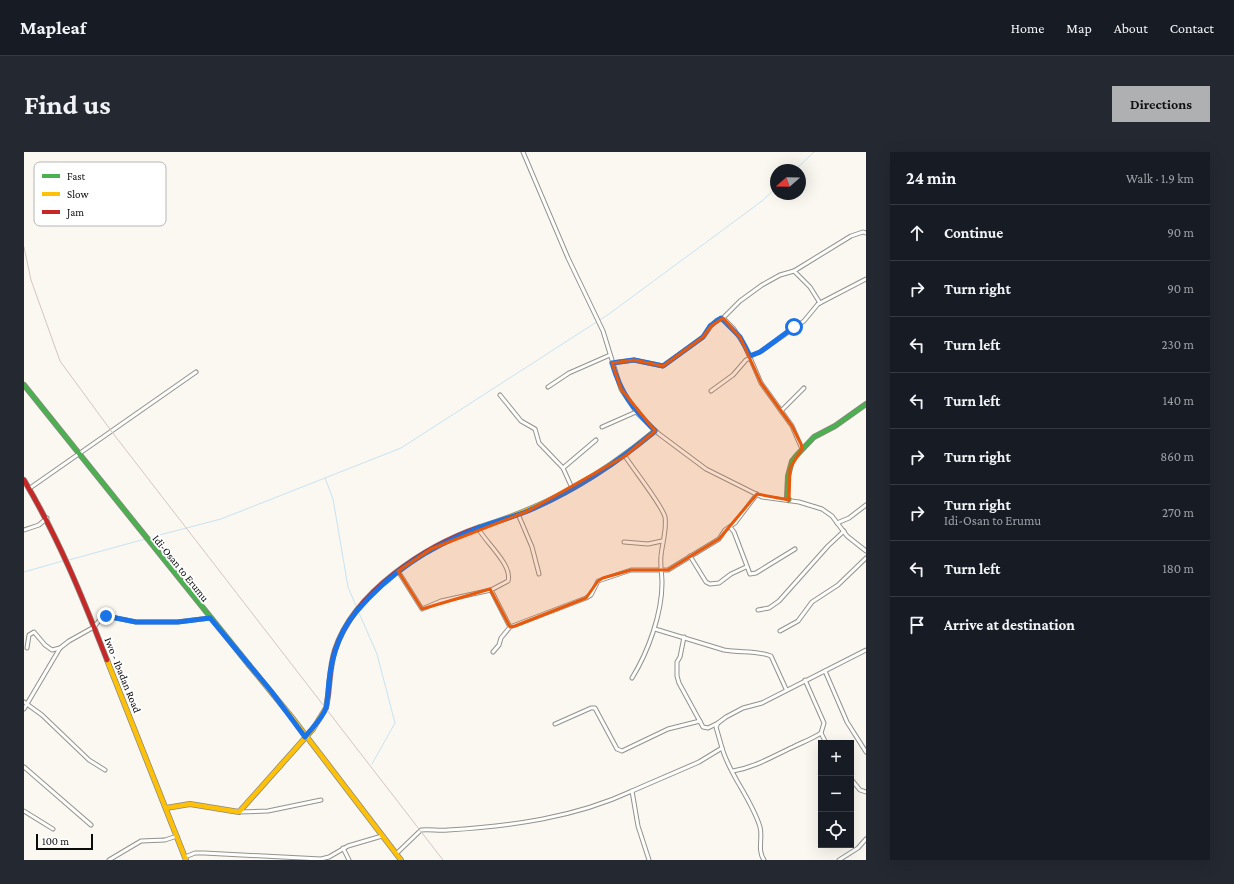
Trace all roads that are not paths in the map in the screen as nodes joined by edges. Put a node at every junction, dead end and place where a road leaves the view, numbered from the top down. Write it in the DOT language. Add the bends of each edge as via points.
graph roads {
  1 [pos="523,152"];
  2 [pos="865,231"];
  3 [pos="794,271"];
  4 [pos="866,279"];
  5 [pos="820,303"];
  6 [pos="723,318"];
  7 [pos="610,355"];
  8 [pos="750,357"];
  9 [pos="612,363"];
  10 [pos="196,372"];
  11 [pos="24,385"];
  12 [pos="548,387"];
  13 [pos="804,388"];
  14 [pos="711,391"];
  15 [pos="500,395"];
  16 [pos="866,404"];
  17 [pos="781,411"];
  18 [pos="636,412"];
  19 [pos="602,427"];
  20 [pos="655,431"];
  21 [pos="596,440"];
  22 [pos="802,449"];
  23 [pos="80,456"];
  24 [pos="625,456"];
  25 [pos="563,468"];
  26 [pos="24,480"];
  27 [pos="30,488"];
  28 [pos="572,488"];
  29 [pos="757,494"];
  30 [pos="789,500"];
  31 [pos="866,505"];
  32 [pos="518,514"];
  33 [pos="47,518"];
  34 [pos="837,523"];
  35 [pos="730,527"];
  36 [pos="478,528"];
  37 [pos="24,530"];
  38 [pos="844,531"];
  39 [pos="662,541"];
  40 [pos="624,542"];
  41 [pos="795,549"];
  42 [pos="866,551"];
  43 [pos="690,556"];
  44 [pos="866,558"];
  45 [pos="746,567"];
  46 [pos="661,570"];
  47 [pos="398,571"];
  48 [pos="539,574"];
  49 [pos="490,590"];
  50 [pos="758,610"];
  51 [pos="210,618"];
  52 [pos="94,627"];
  53 [pos="510,627"];
  54 [pos="655,629"];
  55 [pos="780,631"];
  56 [pos="684,637"];
  57 [pos="27,648"];
  58 [pos="60,648"];
  59 [pos="866,650"];
  60 [pos="493,652"];
  61 [pos="825,671"];
  62 [pos="632,678"];
  63 [pos="805,680"];
  64 [pos="786,689"];
  65 [pos="26,703"];
  66 [pos="24,709"];
  67 [pos="700,721"];
  68 [pos="718,723"];
  69 [pos="555,724"];
  70 [pos="821,733"];
  71 [pos="305,737"];
  72 [pos="824,740"];
  73 [pos="722,748"];
  74 [pos="866,752"];
  75 [pos="24,767"];
  76 [pos="105,770"];
  77 [pos="733,772"];
  78 [pos="854,783"];
  79 [pos="632,791"];
  80 [pos="866,792"];
  81 [pos="322,800"];
  82 [pos="166,808"];
  83 [pos="24,811"];
  84 [pos="239,812"];
  85 [pos="91,826"];
  86 [pos="53,829"];
  87 [pos="177,836"];
  88 [pos="382,836"];
  89 [pos="866,839"];
  90 [pos="343,848"];
  91 [pos="396,854"];
  92 [pos="186,858"];
  93 [pos="281,858"];
  94 [pos="109,860"];
  95 [pos="349,860"];
  96 [pos="401,860"];
  97 [pos="649,860"];
  98 [pos="764,860"];
  99 [pos="839,860"];
  1 -- 7 [label="street" via="603,333"];
  2 -- 3 [label="street" via="851,236"];
  3 -- 5 [label="street" via="810,287"];
  3 -- 6 [label="street" via="762,285"];
  4 -- 5 [label="street"];
  5 -- 8 [label="street" via="804,321"];
  6 -- 8 [label="street" via="740,337"];
  6 -- 9 [label="street" via="710,326 703,337 663,366 634,360"];
  7 -- 9 [label="street"];
  7 -- 12 [label="street" via="569,373"];
  8 -- 14 [label="street"];
  8 -- 17 [label="street" via="761,383"];
  9 -- 18 [label="street" via="621,390"];
  10 -- 23 [label="street"];
  11 -- 23 [label="street, Idi-Osan to Erumu"];
  13 -- 17 [label="street"];
  15 -- 25 [label="street" via="521,421 535,429 539,443"];
  16 -- 22 [label="street" via="835,426 819,433"];
  17 -- 22 [label="street" via="792,426"];
  18 -- 19 [label="street"];
  18 -- 20 [label="street"];
  20 -- 24 [label="street"];
  20 -- 29 [label="street" via="706,469"];
  21 -- 25 [label="street"];
  22 -- 30 [label="street" via="792,461 790,468 787,488"];
  23 -- 27 [label="street"];
  23 -- 51 [label="street, Idi-Osan to Erumu"];
  24 -- 28 [label="street"];
  24 -- 39 [label="street" via="665,516 666,525"];
  25 -- 28 [label="street"];
  26 -- 27 [label="street, Iwo - Ibadan Road"];
  27 -- 33 [label="street, Iwo - Ibadan Road"];
  28 -- 32 [label="street"];
  29 -- 30 [label="street" via="773,500"];
  29 -- 35 [label="street"];
  30 -- 34 [label="street" via="822,509"];
  31 -- 34 [label="street" via="849,518"];
  32 -- 36 [label="street"];
  32 -- 48 [label="street" via="532,547"];
  33 -- 37 [label="street" via="39,525"];
  33 -- 52 [label="street, Iwo - Ibadan Road" via="72,570"];
  34 -- 38 [label="street"];
  35 -- 43 [label="street" via="719,539"];
  35 -- 45 [label="street"];
  36 -- 47 [label="street" via="430,549"];
  36 -- 49 [label="street" via="498,554 509,577 508,581"];
  38 -- 42 [label="street"];
  38 -- 50 [label="street" via="779,601 769,608"];
  39 -- 40 [label="street" via="648,544"];
  39 -- 46 [label="street"];
  41 -- 45 [label="street" via="756,573 750,574"];
  43 -- 45 [label="street" via="706,582 710,584 719,583"];
  43 -- 46 [label="street" via="668,570"];
  44 -- 55 [label="street" via="838,585 812,602 798,621"];
  46 -- 53 [label="street" via="631,570 603,578 586,598"];
  46 -- 54 [label="street" via="662,584"];
  47 -- 49 [label="street" via="422,609 441,601"];
  47 -- 71 [label="street" via="356,612 338,641 332,662 326,707"];
  49 -- 53 [label="street"];
  51 -- 52 [label="street" via="178,622 136,622 106,616"];
  51 -- 71 [label="street, Idi-Osan to Erumu" via="271,691"];
  52 -- 58 [label="street"];
  52 -- 82 [label="street, Iwo - Ibadan Road"];
  53 -- 60 [label="street"];
  54 -- 56 [label="street"];
  54 -- 62 [label="street"];
  56 -- 64 [label="street" via="735,652 771,656"];
  56 -- 67 [label="street" via="677,662 678,683"];
  57 -- 58 [label="street" via="29,635 34,632 52,650"];
  58 -- 65 [label="street"];
  59 -- 61 [label="street"];
  61 -- 63 [label="street"];
  61 -- 74 [label="street" via="847,722"];
  63 -- 64 [label="street"];
  63 -- 70 [label="street" via="824,723"];
  64 -- 68 [label="street" via="762,703 736,711"];
  65 -- 66 [label="street"];
  65 -- 76 [label="street" via="78,750"];
  67 -- 68 [label="street" via="706,728"];
  67 -- 69 [label="street" via="668,730 622,751 617,749 595,708"];
  68 -- 73 [label="street" via="716,727"];
  70 -- 72 [label="street"];
  70 -- 77 [label="street" via="769,760"];
  71 -- 84 [label="street"];
  71 -- 88 [label="street, Idi-Osan to Erumu"];
  73 -- 77 [label="street"];
  73 -- 79 [label="street" via="699,762"];
  75 -- 85 [label="street"];
  77 -- 98 [label="street" via="754,811 760,830"];
  78 -- 80 [label="street" via="860,790"];
  79 -- 91 [label="street" via="604,804 542,820 449,830 421,830"];
  79 -- 97 [label="street" via="638,826"];
  81 -- 84 [label="street" via="268,811"];
  82 -- 84 [label="street" via="190,804"];
  82 -- 87 [label="street, Iwo - Ibadan Road"];
  83 -- 86 [label="street"];
  87 -- 92 [label="street, Iwo - Ibadan Road"];
  87 -- 94 [label="street" via="165,840 140,841"];
  88 -- 90 [label="street"];
  88 -- 91 [label="street, Idi-Osan to Erumu"];
  89 -- 99 [label="street" via="858,848"];
  90 -- 93 [label="street" via="321,859"];
  90 -- 95 [label="street"];
  91 -- 96 [label="street, Idi-Osan to Erumu"];
  92 -- 93 [label="street" via="195,853 204,853"];
}
